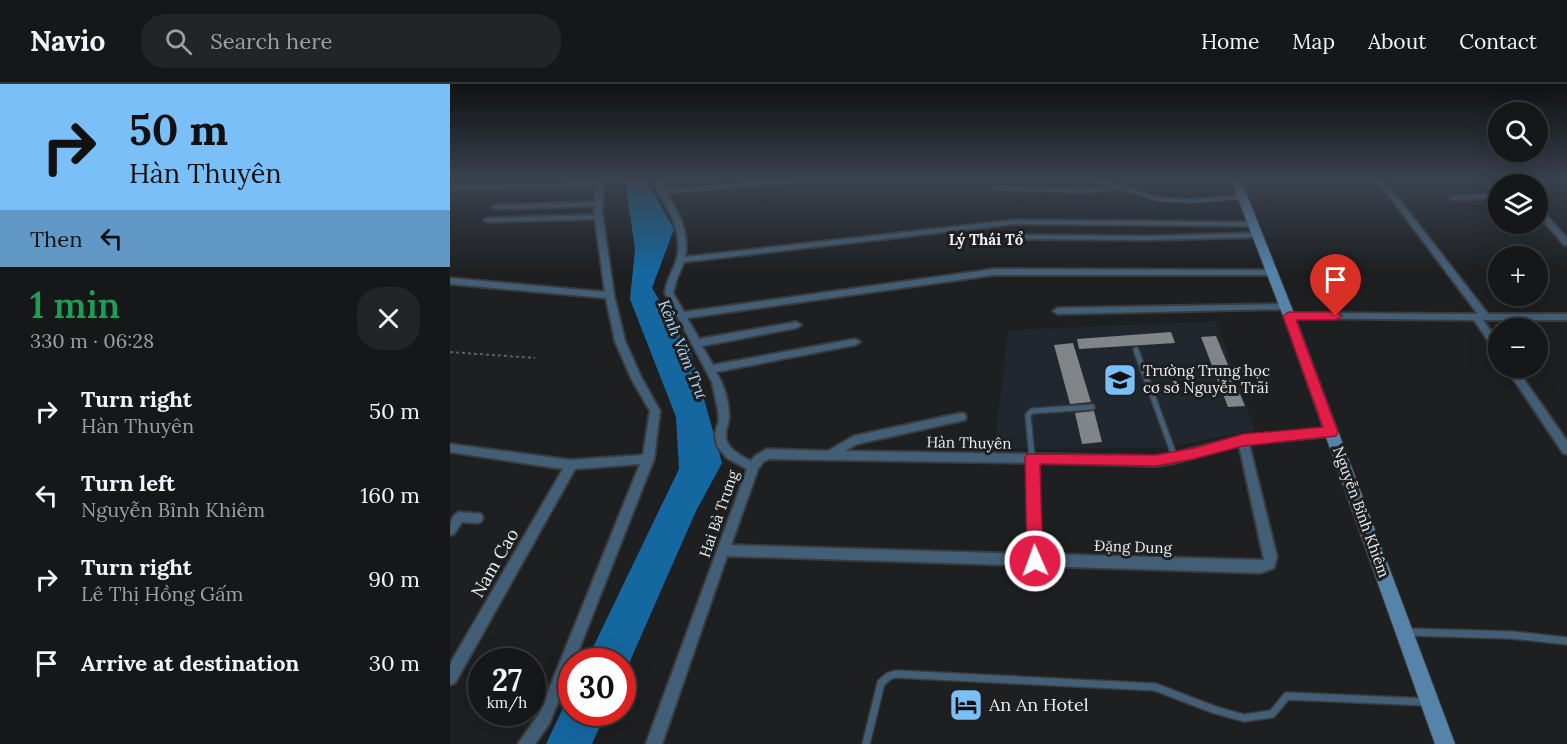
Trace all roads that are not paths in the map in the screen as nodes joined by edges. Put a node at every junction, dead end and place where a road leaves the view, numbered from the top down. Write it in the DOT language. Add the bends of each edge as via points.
graph roads {
  1 [pos="598,211"];
  2 [pos="671,211"];
  3 [pos="1248,211"];
  4 [pos="1403,211"];
  5 [pos="599,218"];
  6 [pos="488,220"];
  7 [pos="1548,222"];
  8 [pos="1255,230"];
  9 [pos="1009,237"];
  10 [pos="1567,243"];
  11 [pos="680,260"];
  12 [pos="1272,272"];
  13 [pos="450,281"];
  14 [pos="610,295"];
  15 [pos="1058,311"];
  16 [pos="1287,312"];
  17 [pos="680,316"];
  18 [pos="1481,316"];
  19 [pos="1567,317"];
  20 [pos="796,325"];
  21 [pos="1488,330"];
  22 [pos="855,342"];
  23 [pos="698,343"];
  24 [pos="1136,350"];
  25 [pos="712,369"];
  26 [pos="1518,378"];
  27 [pos="1092,407"];
  28 [pos="961,417"];
  29 [pos="1331,432"];
  30 [pos="1243,440"];
  31 [pos="450,448"];
  32 [pos="1567,450"];
  33 [pos="827,456"];
  34 [pos="1032,458"];
  35 [pos="1175,458"];
  36 [pos="648,459"];
  37 [pos="571,465"];
  38 [pos="753,467"];
  39 [pos="454,517"];
  40 [pos="477,518"];
  41 [pos="450,530"];
  42 [pos="724,550"];
  43 [pos="1035,561"];
  44 [pos="1405,632"];
  45 [pos="1567,640"];
  46 [pos="450,678"];
  47 [pos="1430,702"];
  48 [pos="526,744"];
  49 [pos="654,744"];
  50 [pos="866,744"];
  51 [pos="1445,744"];
  1 -- 5 [label="street"];
  2 -- 11 [label="street, Hai Bà Trưng" via="683,234"];
  3 -- 8 [label="main road, Nguyễn Bỉnh Khiêm"];
  4 -- 18 [label="street"];
  5 -- 6 [label="street"];
  5 -- 14 [label="street"];
  7 -- 10 [label="street"];
  8 -- 9 [label="street" via="1149,238"];
  8 -- 11 [label="street" via="1015,222"];
  8 -- 12 [label="main road, Nguyễn Bỉnh Khiêm"];
  11 -- 17 [label="street, Hai Bà Trưng" via="669,293"];
  12 -- 16 [label="main road, Nguyễn Bỉnh Khiêm"];
  12 -- 17 [label="street" via="994,272"];
  13 -- 14 [label="street"];
  14 -- 36 [label="street" via="620,340 656,411"];
  15 -- 16 [label="street"];
  16 -- 18 [label="street"];
  16 -- 29 [label="main road, Nguyễn Bỉnh Khiêm"];
  17 -- 23 [label="street, Hai Bà Trưng"];
  18 -- 19 [label="street"];
  18 -- 21 [label="street"];
  20 -- 23 [label="street"];
  22 -- 25 [label="street"];
  23 -- 25 [label="street, Hai Bà Trưng"];
  24 -- 35 [label="lane"];
  25 -- 38 [label="street, Hai Bà Trưng" via="722,395 722,444 726,452"];
  26 -- 32 [label="street"];
  27 -- 34 [label="lane" via="1032,411 1028,415"];
  28 -- 33 [label="street" via="854,440"];
  29 -- 30 [label="street, Hàn Thuyên"];
  29 -- 44 [label="main road, Nguyễn Bỉnh Khiêm"];
  30 -- 35 [label="street, Hàn Thuyên"];
  30 -- 43 [label="street, Đặng Dung" via="1270,564 1261,567"];
  31 -- 37 [label="street"];
  33 -- 34 [label="street, Hàn Thuyên"];
  33 -- 38 [label="street, Hàn Thuyên" via="767,454"];
  34 -- 35 [label="street, Hàn Thuyên"];
  34 -- 43 [label="street"];
  36 -- 37 [label="street"];
  36 -- 48 [label="street" via="544,719"];
  37 -- 46 [label="street, Nam Cao"];
  38 -- 42 [label="street, Hai Bà Trưng"];
  39 -- 40 [label="street"];
  39 -- 41 [label="street"];
  42 -- 43 [label="street, Đặng Dung"];
  42 -- 49 [label="street, Hai Bà Trưng"];
  44 -- 45 [label="lane"];
  44 -- 47 [label="main road, Nguyễn Bỉnh Khiêm"];
  47 -- 50 [label="lane" via="1287,696 1272,714 1244,718 1155,687 896,674 881,683"];
  47 -- 51 [label="main road, Nguyễn Bỉnh Khiêm"];
}
